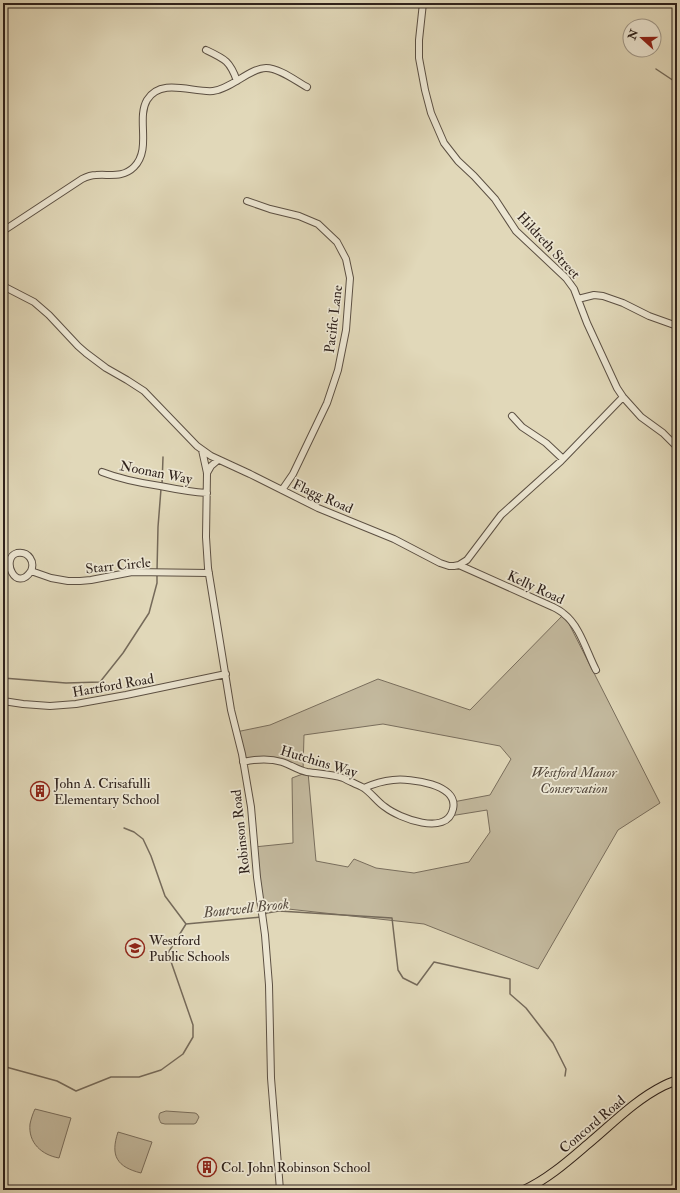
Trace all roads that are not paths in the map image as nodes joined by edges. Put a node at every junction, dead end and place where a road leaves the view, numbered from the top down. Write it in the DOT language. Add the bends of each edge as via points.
graph roads {
  1 [pos="423,3"];
  2 [pos="206,50"];
  3 [pos="237,81"];
  4 [pos="307,87"];
  5 [pos="247,201"];
  6 [pos="3,231"];
  7 [pos="3,286"];
  8 [pos="578,299"];
  9 [pos="677,326"];
  10 [pos="623,397"];
  11 [pos="512,416"];
  12 [pos="677,447"];
  13 [pos="202,450"];
  14 [pos="563,459"];
  15 [pos="218,460"];
  16 [pos="102,472"];
  17 [pos="207,473"];
  18 [pos="282,490"];
  19 [pos="206,493"];
  20 [pos="459,565"];
  21 [pos="31,572"];
  22 [pos="209,572"];
  23 [pos="596,670"];
  24 [pos="226,674"];
  25 [pos="3,701"];
  26 [pos="243,762"];
  27 [pos="364,788"];
  28 [pos="677,1080"];
  29 [pos="280,1190"];
  30 [pos="524,1190"];
  1 -- 8 [label="street, Hildreth Street" via="419,58 424,90 444,143 495,199 516,231 566,278"];
  2 -- 3 [label="street" via="229,64"];
  3 -- 4 [label="street" via="260,69 270,68"];
  3 -- 6 [label="street" via="216,91 163,88 157,91 145,105 142,151 133,168 121,174 95,175 82,179"];
  5 -- 18 [label="street, Pacific Lane" via="318,224 337,242 346,258 350,278 346,330 338,370 327,403"];
  7 -- 13 [label="street, Flagg Road" via="34,302 86,353 144,391"];
  8 -- 9 [label="street" via="594,295 604,296"];
  8 -- 10 [label="street, Hildreth Street" via="610,374"];
  10 -- 12 [label="street, Hildreth Street" via="641,417"];
  10 -- 14 [label="street"];
  11 -- 14 [label="street"];
  13 -- 15 [label="street, Flagg Road"];
  13 -- 17 [label="street, Robinson Road"];
  14 -- 20 [label="street" via="508,508 467,560"];
  15 -- 17 [label="street"];
  15 -- 18 [label="street, Flagg Road"];
  16 -- 19 [label="street, Noonan Way" via="161,487"];
  17 -- 19 [label="street, Robinson Road"];
  18 -- 20 [label="street, Flagg Road" via="318,508 394,539 440,563"];
  19 -- 22 [label="street, Robinson Road"];
  20 -- 23 [label="street, Kelly Road" via="564,614 584,643"];
  21 -- 21 [label="street" via="32,561 25,554 17,553 8,560 7,568 13,576 23,578"];
  21 -- 22 [label="street, Starr Circle" via="68,581 88,581 132,572"];
  22 -- 24 [label="street, Robinson Road"];
  24 -- 25 [label="street, Hartford Road" via="76,704 50,706"];
  24 -- 26 [label="street, Robinson Road"];
  26 -- 27 [label="street, Hutchins Way" via="261,759 278,761 308,772 338,777"];
  26 -- 29 [label="street, Robinson Road" via="251,807 254,853 268,960 271,1078"];
  27 -- 27 [label="street, Hutchins Way" via="378,782 393,780 420,781 448,793 453,802 453,810 448,819 442,822 418,822 385,808"];
  28 -- 30 [label="main road, Concord Road" via="647,1096 555,1171"];
}
